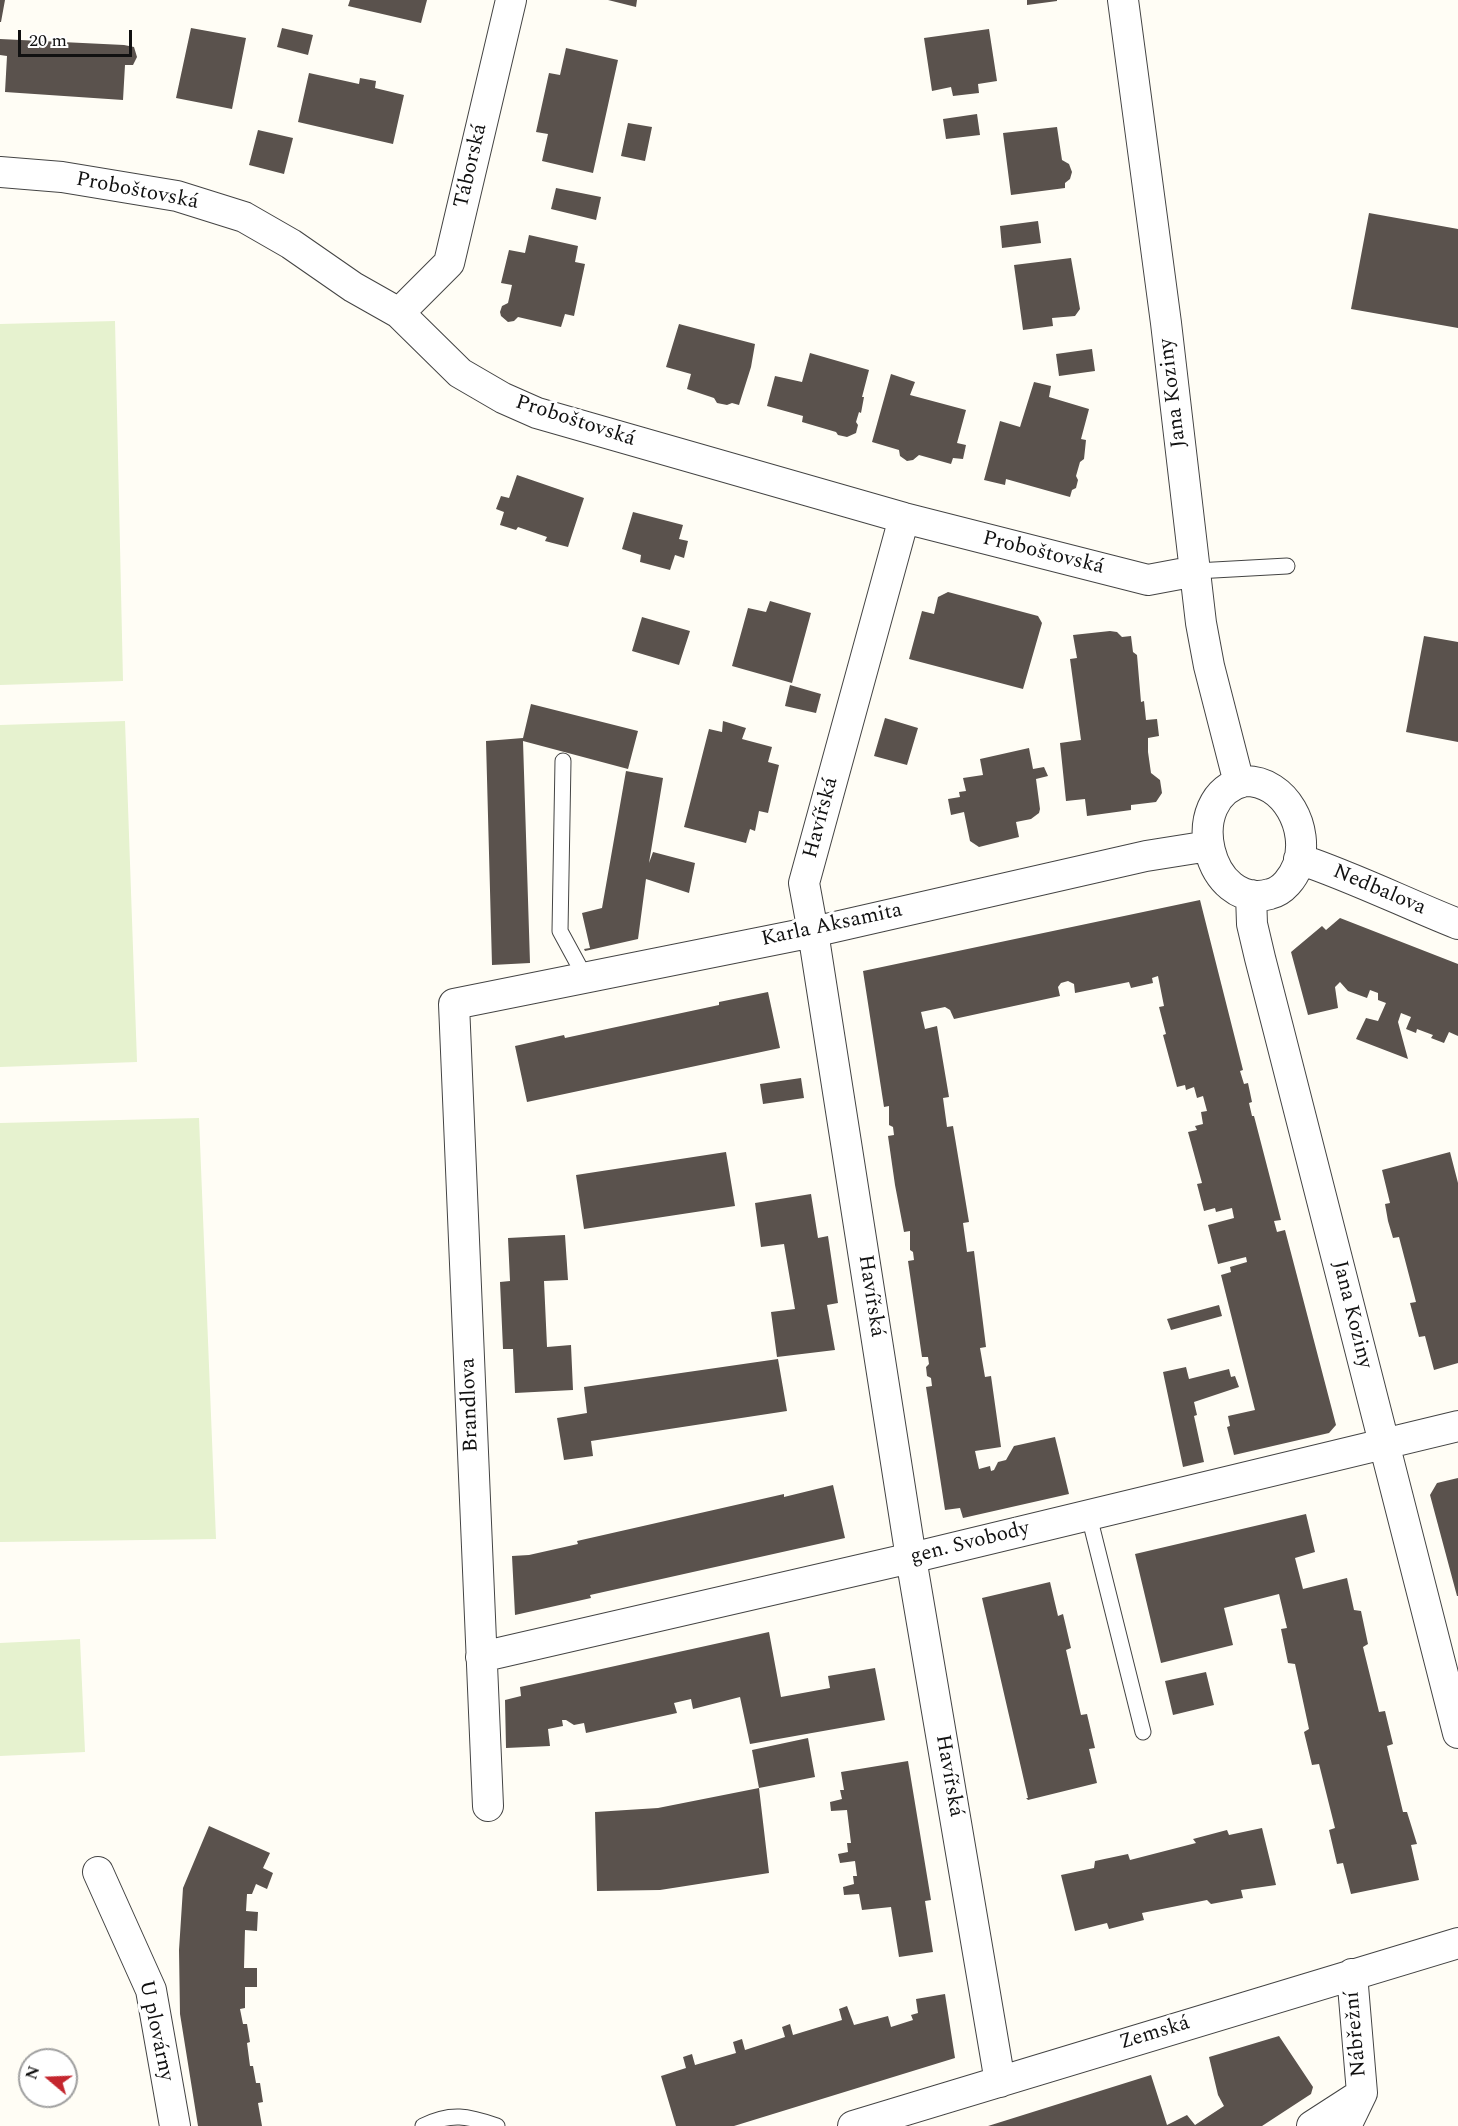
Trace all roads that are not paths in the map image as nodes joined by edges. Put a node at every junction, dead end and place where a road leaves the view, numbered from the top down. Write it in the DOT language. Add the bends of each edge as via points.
graph roads {
  1 [pos="511,0"];
  2 [pos="1123,0"];
  3 [pos="0,172"];
  4 [pos="399,312"];
  5 [pos="904,518"];
  6 [pos="1287,566"];
  7 [pos="1196,571"];
  8 [pos="563,761"];
  9 [pos="1239,783"];
  10 [pos="1209,846"];
  11 [pos="1299,859"];
  12 [pos="1251,895"];
  13 [pos="1458,924"];
  14 [pos="813,932"];
  15 [pos="585,977"];
  16 [pos="454,1004"];
  17 [pos="1458,1425"];
  18 [pos="1383,1445"];
  19 [pos="1089,1516"];
  20 [pos="911,1558"];
  21 [pos="481,1657"];
  22 [pos="1143,1732"];
  23 [pos="1458,1733"];
  24 [pos="488,1806"];
  25 [pos="98,1872"];
  26 [pos="1458,1943"];
  27 [pos="1352,1974"];
  28 [pos="1000,2082"];
  29 [pos="1362,2093"];
  30 [pos="175,2126"];
  31 [pos="423,2126"];
  32 [pos="497,2126"];
  33 [pos="853,2126"];
  34 [pos="1312,2126"];
  35 [pos="1346,2126"];
  1 -- 4 [label="street, Táborská" via="449,263"];
  2 -- 7 [label="street, Jana Koziny"];
  3 -- 4 [label="street, Proboštovská" via="62,177 177,196 244,217"];
  4 -- 5 [label="street, Proboštovská" via="460,373 537,413"];
  5 -- 7 [label="street, Proboštovská" via="1148,580"];
  5 -- 14 [label="street, Havířská" via="804,883"];
  6 -- 7 [label="lane"];
  7 -- 9 [label="street, Jana Koziny" via="1209,666"];
  8 -- 15 [label="lane" via="560,932"];
  9 -- 10 [label="street" via="1222,793 1212,808"];
  9 -- 11 [label="street" via="1266,785 1287,803 1298,825"];
  10 -- 12 [label="street" via="1225,879"];
  10 -- 14 [label="street, Karla Aksamita" via="1146,856"];
  11 -- 12 [label="street" via="1280,890 1263,896"];
  11 -- 13 [label="street, Nedbalova"];
  12 -- 18 [label="street, Jana Koziny" via="1252,924 1260,958"];
  14 -- 15 [label="street, Karla Aksamita"];
  14 -- 20 [label="street, Havířská"];
  15 -- 16 [label="street, Karla Aksamita"];
  16 -- 21 [label="street, Brandlova"];
  17 -- 18 [label="street, gen. Svobody"];
  18 -- 19 [label="street, gen. Svobody"];
  18 -- 23 [label="street, Jana Koziny"];
  19 -- 20 [label="street, gen. Svobody"];
  19 -- 22 [label="lane"];
  20 -- 21 [label="street, gen. Svobody"];
  20 -- 28 [label="street, Havířská"];
  21 -- 24 [label="street, Brandlova"];
  25 -- 30 [label="street, U plovárny" via="151,1990"];
  26 -- 27 [label="street, Zemská"];
  27 -- 28 [label="street, Zemská"];
  27 -- 29 [label="street, Nábřežní"];
  28 -- 33 [label="street, Zemská"];
  29 -- 34 [label="street"];
  29 -- 35 [label="street, Nábřežní"];
  31 -- 32 [label="lane" via="455,2116"];
}
